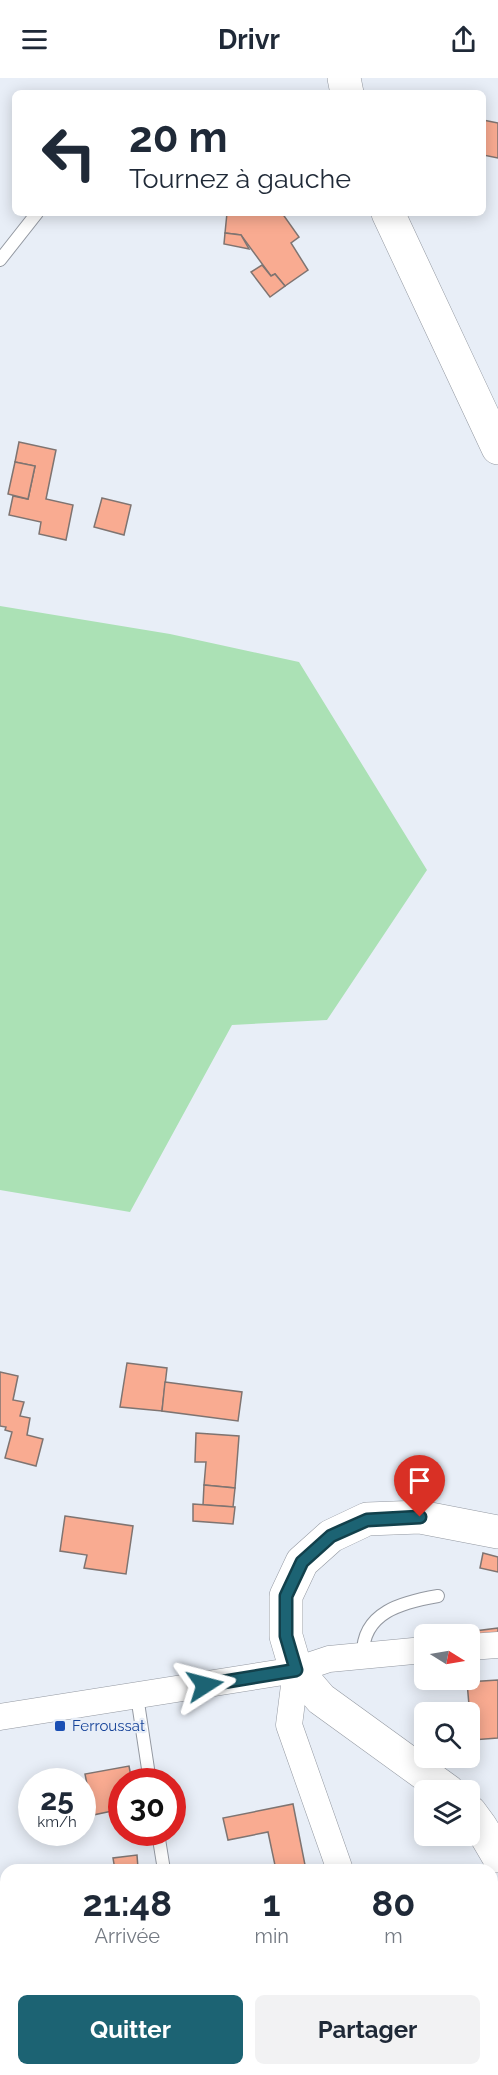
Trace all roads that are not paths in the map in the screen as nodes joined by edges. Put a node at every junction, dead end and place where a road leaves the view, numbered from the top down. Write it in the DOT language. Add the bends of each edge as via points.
graph roads {
  1 [pos="35,216"];
  2 [pos="389,216"];
  3 [pos="0,260"];
  4 [pos="498,448"];
  5 [pos="498,1532"];
  6 [pos="438,1596"];
  7 [pos="498,1645"];
  8 [pos="480,1646"];
  9 [pos="414,1651"];
  10 [pos="363,1655"];
  11 [pos="296,1670"];
  12 [pos="137,1696"];
  13 [pos="0,1718"];
  14 [pos="148,1768"];
  15 [pos="433,1780"];
  16 [pos="480,1826"];
  17 [pos="160,1846"];
  18 [pos="498,1856"];
  19 [pos="163,1864"];
  20 [pos="338,1864"];
  1 -- 3 [label="lane"];
  2 -- 4 [label="main road"];
  5 -- 11 [label="main road" via="420,1517 367,1520 331,1536 302,1562 286,1596 286,1636"];
  6 -- 10 [label="lane" via="412,1600 385,1611 365,1633"];
  7 -- 8 [label="street"];
  9 -- 10 [label="street"];
  10 -- 11 [label="street" via="329,1659"];
  11 -- 12 [label="street"];
  11 -- 15 [label="main road" via="321,1699"];
  11 -- 20 [label="street" via="289,1725"];
  12 -- 13 [label="street"];
  12 -- 14 [label="lane"];
  16 -- 18 [label="main road"];
  17 -- 19 [label="lane"];
}
